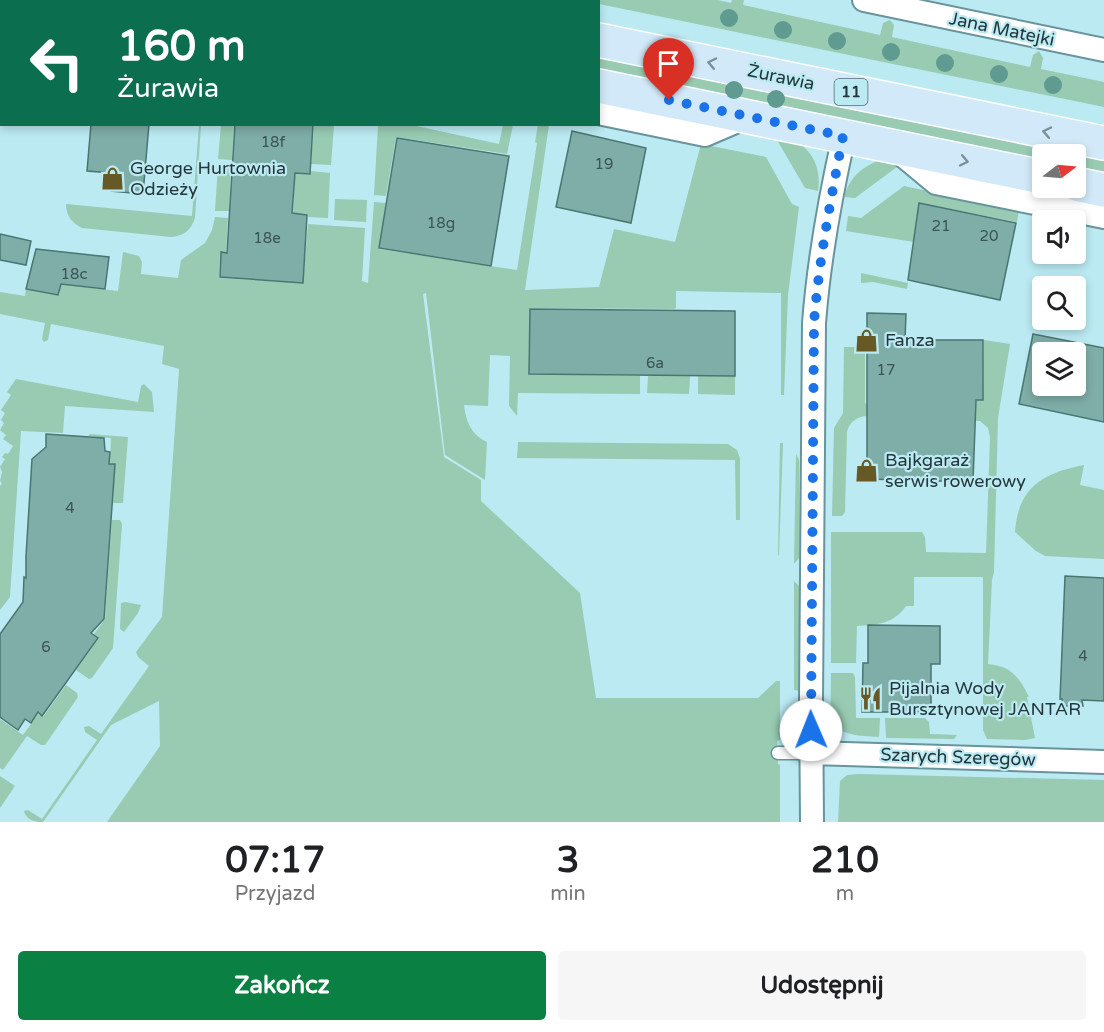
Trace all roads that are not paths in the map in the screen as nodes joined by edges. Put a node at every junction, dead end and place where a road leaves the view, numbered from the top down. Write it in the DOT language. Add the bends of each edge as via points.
graph roads {
  1 [pos="864,0"];
  2 [pos="600,40"];
  3 [pos="1104,50"];
  4 [pos="600,86"];
  5 [pos="600,113"];
  6 [pos="747,117"];
  7 [pos="843,136"];
  8 [pos="1104,143"];
  9 [pos="891,146"];
  10 [pos="1032,175"];
  11 [pos="1086,186"];
  12 [pos="1104,190"];
  13 [pos="1104,217"];
  14 [pos="778,753"];
  15 [pos="812,753"];
  16 [pos="1104,762"];
  17 [pos="812,822"];
  1 -- 3 [label="street, Jana Matejki"];
  8 -- 2 [label="main road, Żurawia / 11, one-way"];
  4 -- 6 [label="main road"];
  5 -- 6 [label="street" via="705,135"];
  6 -- 7 [label="main road"];
  7 -- 9 [label="main road"];
  7 -- 15 [label="street" via="827,212 814,323"];
  9 -- 10 [label="main road, one-way"];
  9 -- 13 [label="street" via="936,183"];
  11 -- 12 [label="main road"];
  14 -- 15 [label="lane"];
  15 -- 16 [label="street, Szarych Szeregów"];
  15 -- 17 [label="street"];
}
